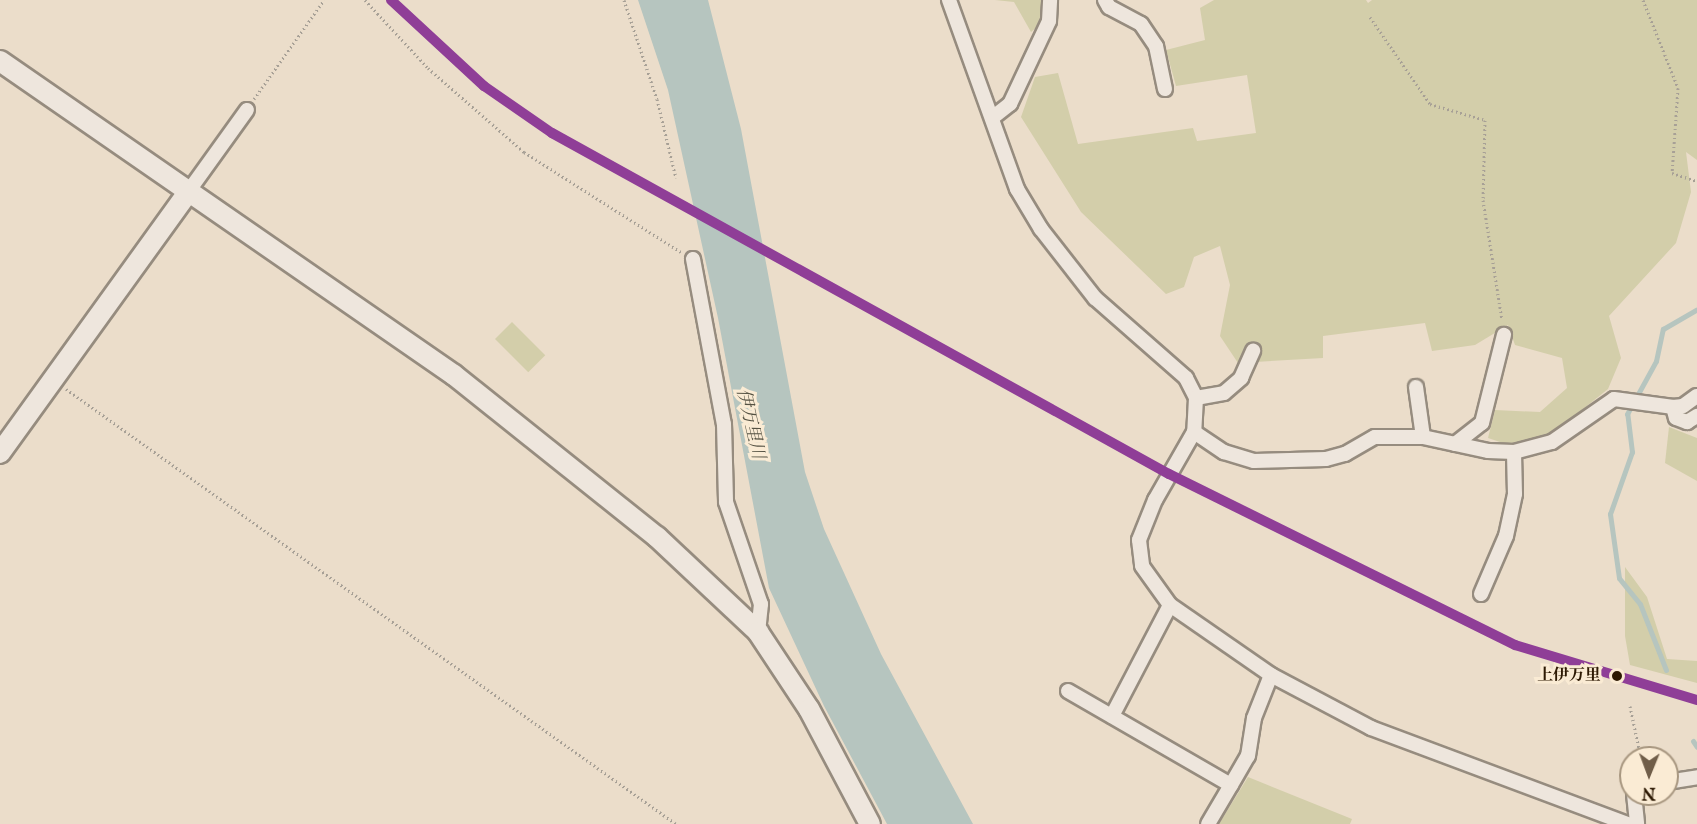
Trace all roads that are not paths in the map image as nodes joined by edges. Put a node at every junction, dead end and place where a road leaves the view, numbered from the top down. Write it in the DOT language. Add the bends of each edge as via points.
graph roads {
  1 [pos="949,0"];
  2 [pos="1050,0"];
  3 [pos="1105,0"];
  4 [pos="0,61"];
  5 [pos="1165,89"];
  6 [pos="247,110"];
  7 [pos="992,118"];
  8 [pos="188,192"];
  9 [pos="693,259"];
  10 [pos="1504,334"];
  11 [pos="1252,351"];
  12 [pos="1416,387"];
  13 [pos="1697,396"];
  14 [pos="1196,398"];
  15 [pos="1673,407"];
  16 [pos="1697,416"];
  17 [pos="1194,432"];
  18 [pos="1423,437"];
  19 [pos="1455,444"];
  20 [pos="1514,452"];
  21 [pos="0,453"];
  22 [pos="1481,594"];
  23 [pos="1170,605"];
  24 [pos="758,632"];
  25 [pos="1271,675"];
  26 [pos="1068,691"];
  27 [pos="1112,716"];
  28 [pos="1697,777"];
  29 [pos="1679,780"];
  30 [pos="1232,784"];
  31 [pos="1635,806"];
  32 [pos="870,824"];
  33 [pos="1208,824"];
  34 [pos="1628,824"];
  35 [pos="1637,824"];
  1 -- 7 [label="street"];
  2 -- 7 [label="street" via="1049,21 1010,104"];
  3 -- 5 [label="street" via="1109,7 1141,24 1156,46"];
  4 -- 8 [label="street"];
  6 -- 8 [label="street"];
  7 -- 14 [label="street" via="1017,189 1041,229 1095,298 1186,378"];
  8 -- 21 [label="street"];
  8 -- 24 [label="street" via="454,375 657,537"];
  9 -- 24 [label="street" via="724,424 726,502 761,604"];
  10 -- 19 [label="street" via="1482,423"];
  11 -- 14 [label="street" via="1241,378 1224,393"];
  12 -- 18 [label="street"];
  13 -- 15 [label="street" via="1683,406"];
  14 -- 17 [label="street"];
  15 -- 16 [label="street" via="1676,418 1687,422"];
  15 -- 20 [label="street" via="1614,399 1552,442"];
  17 -- 18 [label="street" via="1224,452 1254,461 1326,459 1345,454 1375,437"];
  17 -- 23 [label="street" via="1155,500 1139,540 1142,566"];
  18 -- 19 [label="street"];
  19 -- 20 [label="street"];
  20 -- 22 [label="street" via="1515,494 1506,536"];
  23 -- 25 [label="street"];
  23 -- 27 [label="street"];
  24 -- 32 [label="street" via="809,709"];
  25 -- 30 [label="street" via="1254,718 1248,756"];
  25 -- 34 [label="street" via="1371,728"];
  26 -- 27 [label="street"];
  27 -- 30 [label="street"];
  28 -- 29 [label="street"];
  30 -- 33 [label="street"];
  31 -- 35 [label="street"];
}
